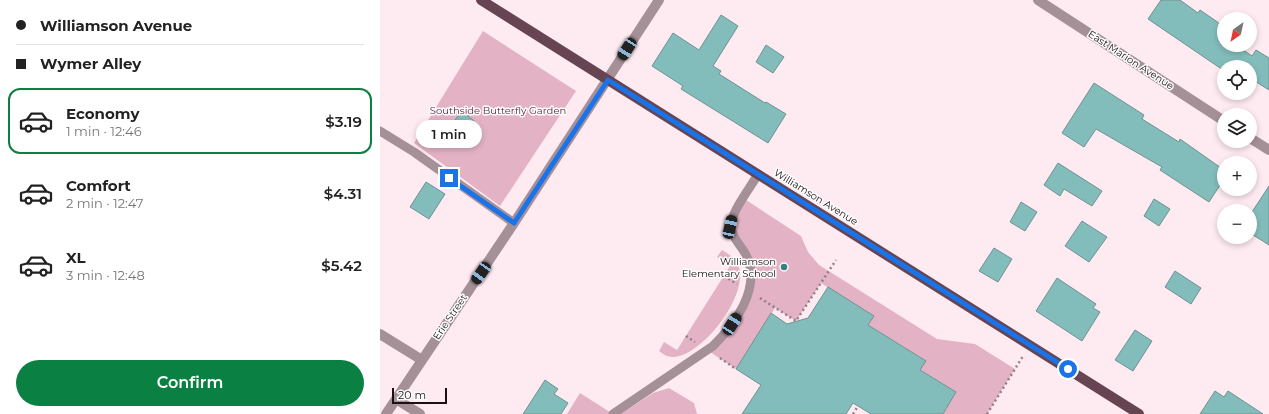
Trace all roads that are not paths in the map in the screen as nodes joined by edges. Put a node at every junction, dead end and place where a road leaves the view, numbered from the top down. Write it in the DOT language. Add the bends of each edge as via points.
graph roads {
  1 [pos="481,0"];
  2 [pos="659,0"];
  3 [pos="1038,0"];
  4 [pos="608,80"];
  5 [pos="1217,116"];
  6 [pos="380,131"];
  7 [pos="1257,142"];
  8 [pos="1269,150"];
  9 [pos="758,174"];
  10 [pos="514,223"];
  11 [pos="380,334"];
  12 [pos="422,360"];
  13 [pos="396,399"];
  14 [pos="386,414"];
  15 [pos="420,414"];
  16 [pos="613,414"];
  17 [pos="1139,414"];
  1 -- 4 [label="main road, Williamson Avenue"];
  2 -- 4 [label="street, Erie Street"];
  3 -- 5 [label="street, East Marion Avenue"];
  4 -- 9 [label="main road, Williamson Avenue"];
  4 -- 10 [label="street, Erie Street"];
  6 -- 10 [label="lane"];
  7 -- 8 [label="street"];
  9 -- 16 [label="lane" via="733,215 730,227 752,270 746,301 730,328 713,346"];
  9 -- 17 [label="main road, Williamson Avenue"];
  10 -- 12 [label="street, Erie Street"];
  11 -- 12 [label="street"];
  12 -- 13 [label="street, Erie Street"];
  13 -- 14 [label="street, Erie Street"];
  13 -- 15 [label="street"];
}
